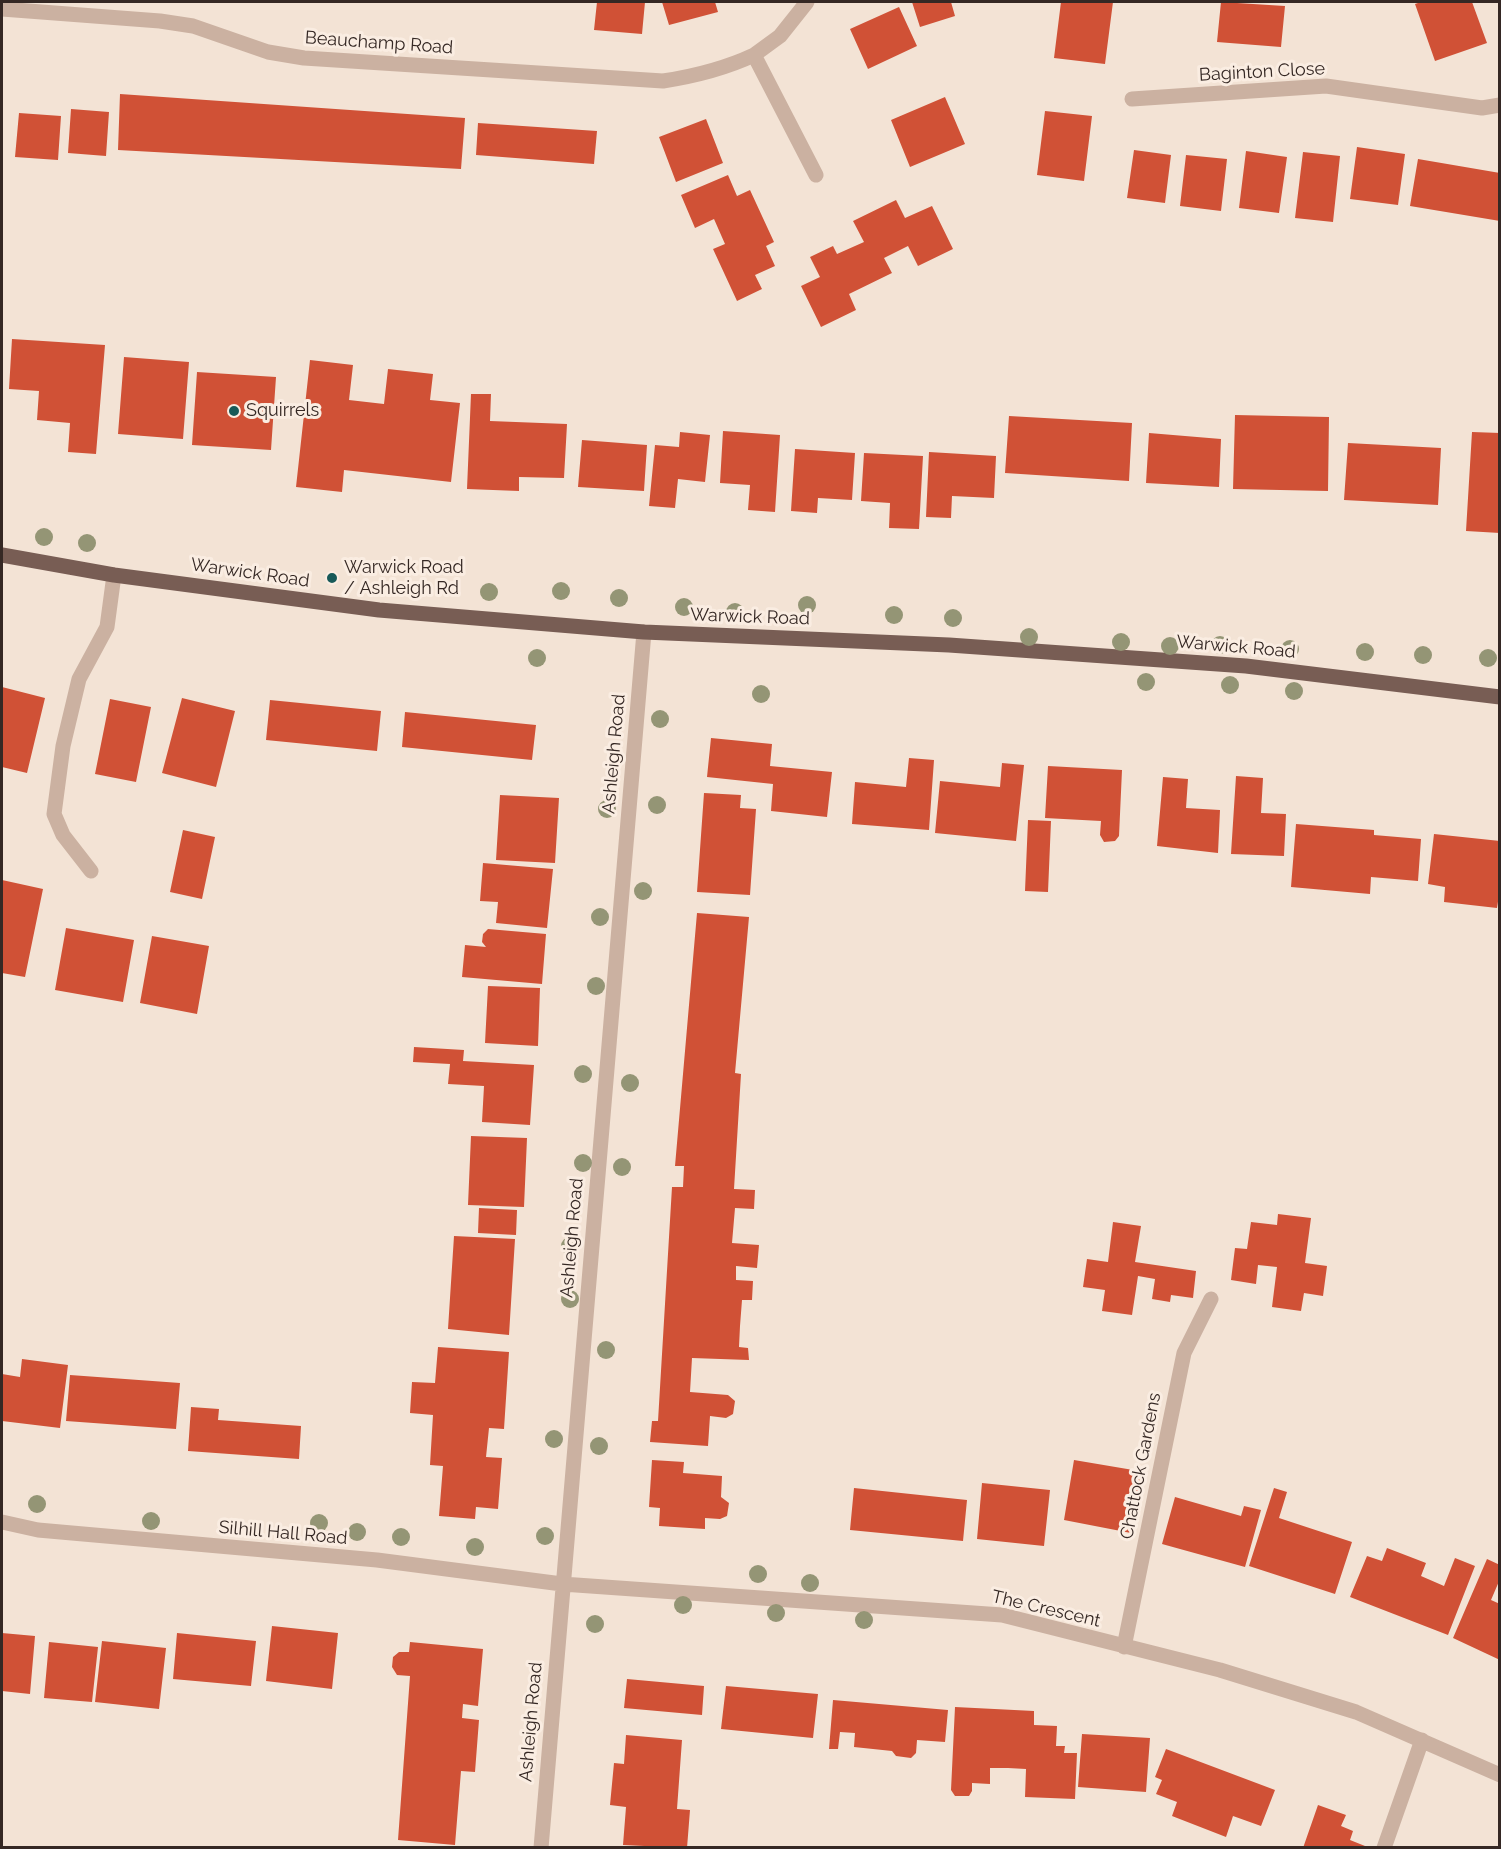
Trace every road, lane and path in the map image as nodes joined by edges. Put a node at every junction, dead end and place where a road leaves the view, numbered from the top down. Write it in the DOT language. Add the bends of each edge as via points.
graph roads {
  1 [pos="807,2"];
  2 [pos="2,9"];
  3 [pos="754,55"];
  4 [pos="1132,99"];
  5 [pos="1500,105"];
  6 [pos="816,175"];
  7 [pos="2,555"];
  8 [pos="114,575"];
  9 [pos="644,632"];
  10 [pos="1500,697"];
  11 [pos="90,871"];
  12 [pos="1211,1299"];
  13 [pos="2,1522"];
  14 [pos="562,1584"];
  15 [pos="1124,1647"];
  16 [pos="1422,1740"];
  17 [pos="1500,1775"];
  18 [pos="541,1848"];
  19 [pos="1384,1848"];
  1 -- 3 [label="street, Beauchamp Road" via="780,36"];
  2 -- 3 [label="street, Beauchamp Road" via="193,26 268,52 304,58 663,81 700,76"];
  3 -- 6 [label="street"];
  4 -- 5 [label="street, Baginton Close" via="1326,86 1482,108"];
  7 -- 8 [label="main road, Warwick Road"];
  8 -- 9 [label="main road, Warwick Road" via="379,610"];
  8 -- 11 [label="street" via="107,627 79,679 63,746 54,814 63,836"];
  9 -- 10 [label="main road, Warwick Road" via="949,645 1154,659 1246,666"];
  9 -- 14 [label="street, Ashleigh Road"];
  12 -- 15 [label="street, Chattock Gardens" via="1184,1353"];
  13 -- 14 [label="street, Silhill Hall Road" via="38,1530 377,1560"];
  14 -- 15 [label="street, The Crescent" via="1002,1615"];
  14 -- 18 [label="street, Ashleigh Road"];
  15 -- 16 [label="street, The Crescent" via="1220,1670 1356,1712"];
  16 -- 17 [label="street, The Crescent"];
  16 -- 19 [label="street"];
}
